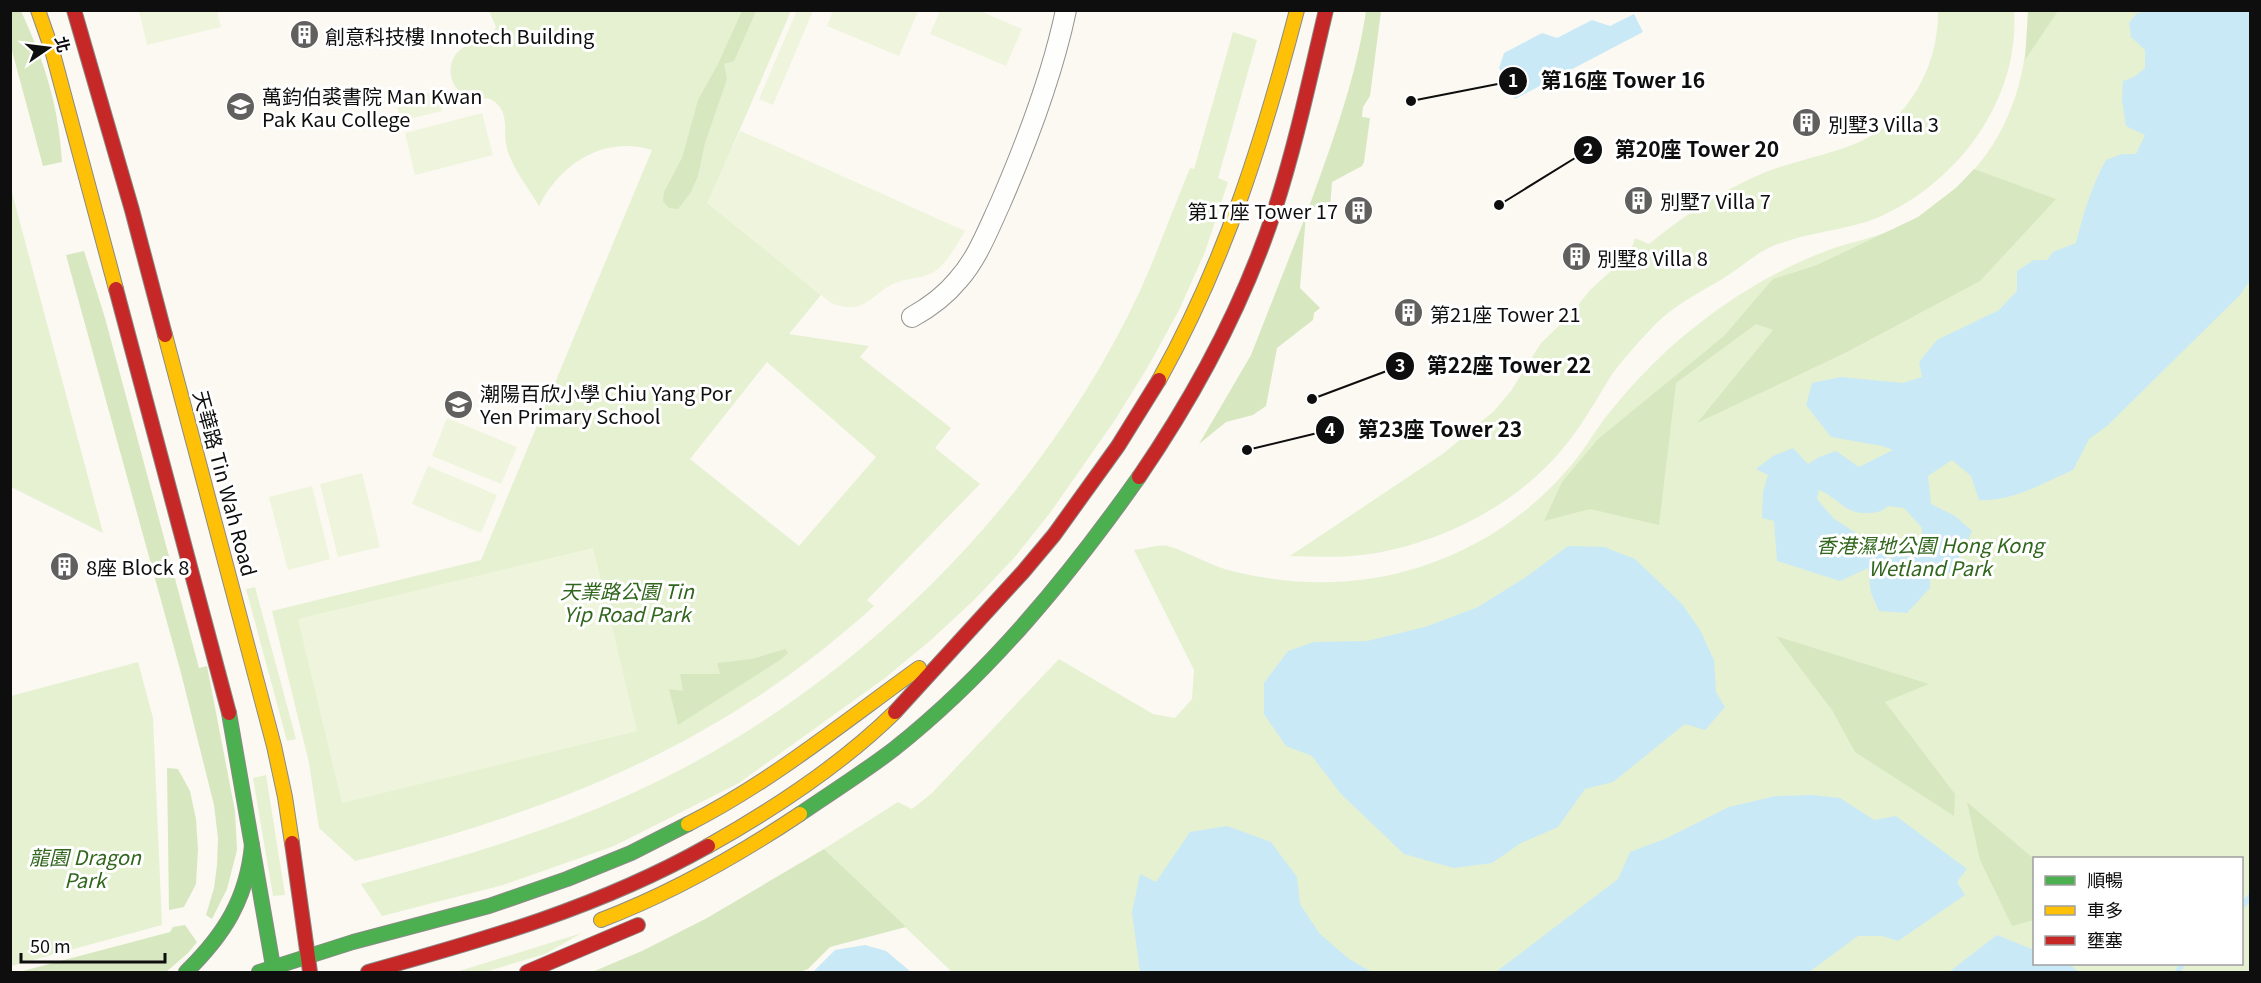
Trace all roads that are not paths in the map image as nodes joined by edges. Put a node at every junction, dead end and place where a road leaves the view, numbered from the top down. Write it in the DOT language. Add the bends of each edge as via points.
graph roads {
  1 [pos="38,10"];
  2 [pos="74,10"];
  3 [pos="1066,10"];
  4 [pos="1297,10"];
  5 [pos="1326,10"];
  6 [pos="912,317"];
  7 [pos="968,633"];
  8 [pos="884,756"];
  9 [pos="858,792"];
  10 [pos="252,845"];
  11 [pos="650,920"];
  12 [pos="585,927"];
  13 [pos="307,957"];
  14 [pos="273,970"];
  15 [pos="186,972"];
  16 [pos="259,972"];
  17 [pos="310,972"];
  18 [pos="368,972"];
  19 [pos="526,972"];
  1 -- 10 [label="main road" via="216,661 236,747"];
  2 -- 13 [label="main road, 天華路 Tin Wah Road" via="132,210 274,746"];
  3 -- 6 [label="street" via="1032,124 980,247 959,280"];
  4 -- 7 [label="main road" via="1266,124 1219,258 1163,373 1098,475 1030,563"];
  5 -- 8 [label="main road" via="1275,209 1224,332 1192,391 1126,495 1057,586 980,670"];
  7 -- 13 [label="main road" via="764,780 662,839 509,899"];
  7 -- 18 [label="main road" via="896,712 832,764 694,854 605,897 520,929"];
  8 -- 9 [label="main road"];
  8 -- 12 [label="main road" via="741,853 663,894"];
  10 -- 14 [label="main road"];
  10 -- 15 [label="main road" via="249,873 231,914 208,950"];
  11 -- 19 [label="main road"];
  13 -- 14 [label="main road"];
  13 -- 17 [label="main road, 天華路 Tin Wah Road"];
  14 -- 16 [label="main road"];
}
